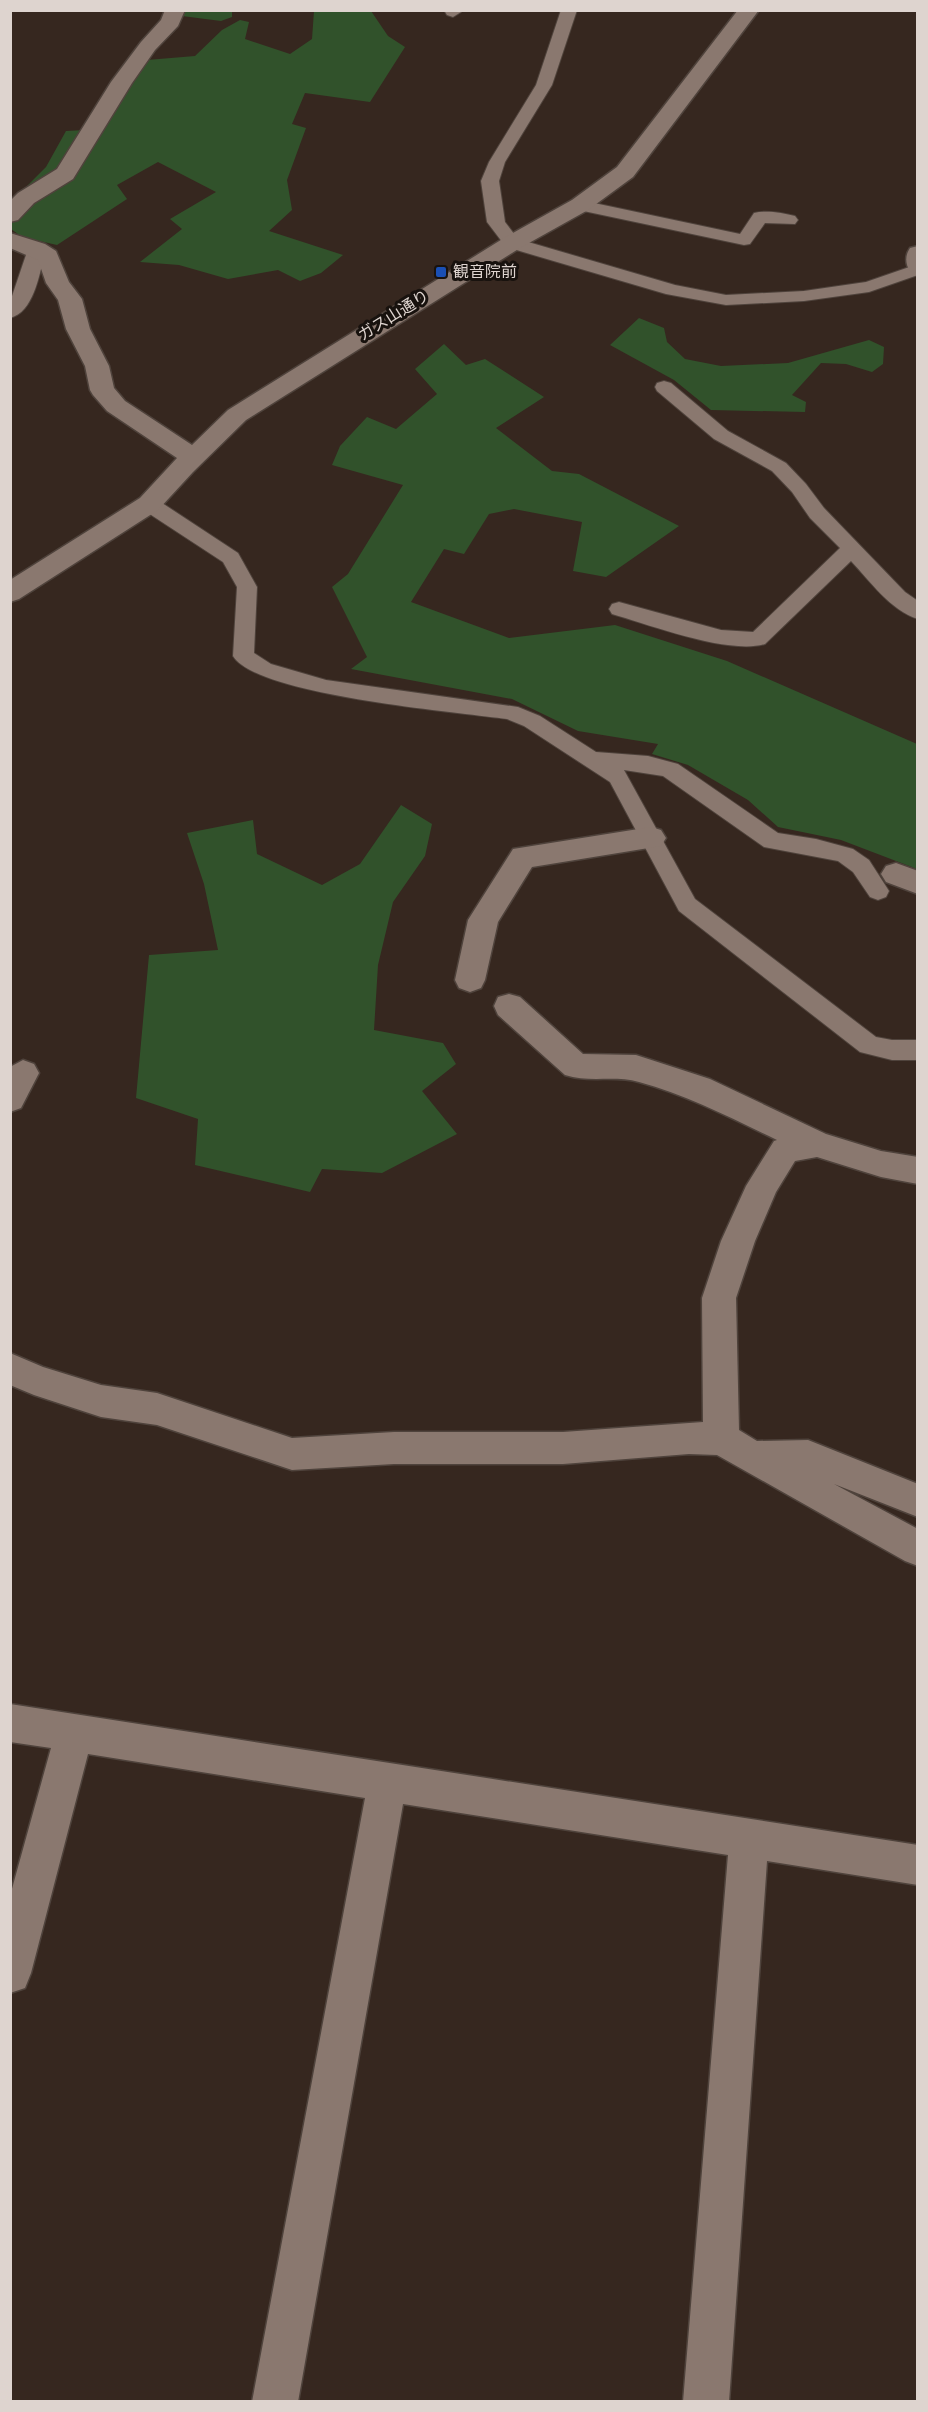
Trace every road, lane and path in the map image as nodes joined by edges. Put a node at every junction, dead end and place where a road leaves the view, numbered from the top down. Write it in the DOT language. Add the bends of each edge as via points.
graph roads {
  1 [pos="175,10"];
  2 [pos="568,10"];
  3 [pos="749,10"];
  4 [pos="580,205"];
  5 [pos="10,215"];
  6 [pos="789,220"];
  7 [pos="10,240"];
  8 [pos="512,243"];
  9 [pos="37,249"];
  10 [pos="918,253"];
  11 [pos="918,267"];
  12 [pos="10,313"];
  13 [pos="664,387"];
  14 [pos="193,457"];
  15 [pos="149,504"];
  16 [pos="852,548"];
  17 [pos="10,593"];
  18 [pos="619,609"];
  19 [pos="918,612"];
  20 [pos="592,759"];
  21 [pos="651,837"];
  22 [pos="897,882"];
  23 [pos="470,980"];
  24 [pos="509,1006"];
  25 [pos="918,1050"];
  26 [pos="817,1144"];
  27 [pos="918,1171"];
  28 [pos="10,1368"];
  29 [pos="735,1448"];
  30 [pos="918,1501"];
  31 [pos="918,1549"];
  32 [pos="10,1723"];
  33 [pos="74,1733"];
  34 [pos="387,1783"];
  35 [pos="749,1839"];
  36 [pos="918,1865"];
  37 [pos="10,1973"];
  38 [pos="275,2402"];
  39 [pos="706,2402"];
  1 -- 5 [label="street" via="171,22 122,82 65,174 26,198"];
  2 -- 8 [label="lane" via="544,85 497,162 490,181 496,222"];
  3 -- 4 [label="street, ガス山通り" via="625,172"];
  4 -- 6 [label="lane" via="744,240 760,216"];
  4 -- 8 [label="street, ガス山通り"];
  7 -- 9 [label="street"];
  8 -- 11 [label="lane" via="672,290 726,300 869,287"];
  8 -- 14 [label="street, ガス山通り" via="237,415"];
  9 -- 12 [label="lane" via="21,301"];
  9 -- 14 [label="street" via="48,256 58,283 70,298 78,329 97,366 102,390 116,406"];
  10 -- 11 [label="street"];
  13 -- 16 [label="lane" via="721,435 779,467"];
  14 -- 15 [label="street, ガス山通り"];
  15 -- 17 [label="street, ガス山通り"];
  15 -- 20 [label="lane" via="231,558 247,587 243,656 264,669 326,687 510,712 532,721"];
  16 -- 18 [label="lane" via="758,639 721,637"];
  16 -- 19 [label="lane" via="898,597"];
  20 -- 21 [label="lane" via="618,777"];
  20 -- 22 [label="lane" via="670,770 772,841 844,855"];
  21 -- 23 [label="street" via="523,857 483,920"];
  21 -- 25 [label="lane" via="687,904 869,1045"];
  24 -- 26 [label="street" via="576,1066 636,1068 699,1088"];
  26 -- 27 [label="street"];
  26 -- 29 [label="street" via="785,1150 762,1186 718,1298"];
  28 -- 29 [label="street" via="34,1380 101,1401 157,1409 292,1454 394,1448 563,1448 689,1438"];
  29 -- 30 [label="street" via="808,1456"];
  29 -- 31 [label="street"];
  32 -- 33 [label="street"];
  33 -- 34 [label="street"];
  33 -- 37 [label="street"];
  34 -- 35 [label="street"];
  34 -- 38 [label="street"];
  35 -- 36 [label="street"];
  35 -- 39 [label="street"];
}
